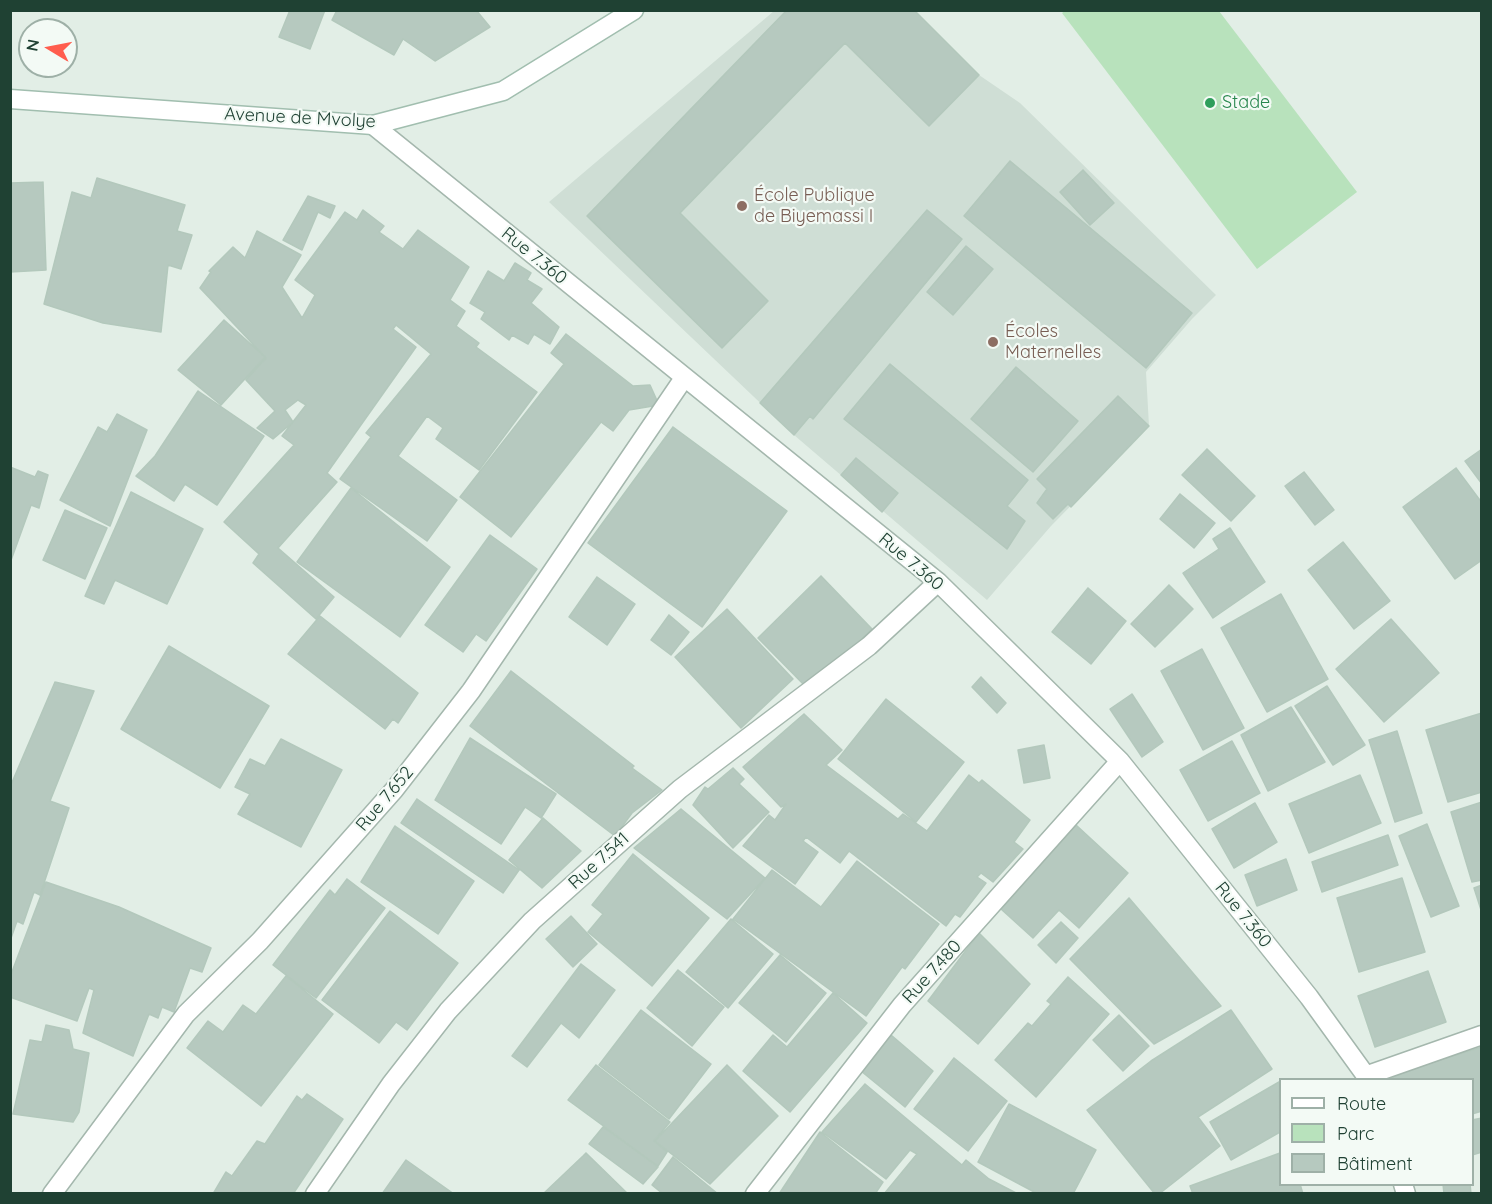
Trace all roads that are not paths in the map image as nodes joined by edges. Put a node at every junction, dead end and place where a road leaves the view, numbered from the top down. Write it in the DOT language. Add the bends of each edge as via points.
graph roads {
  1 [pos="634,10"];
  2 [pos="10,99"];
  3 [pos="373,125"];
  4 [pos="684,378"];
  5 [pos="938,582"];
  6 [pos="1120,761"];
  7 [pos="1482,1035"];
  8 [pos="1368,1078"];
  9 [pos="52,1194"];
  10 [pos="315,1194"];
  11 [pos="755,1194"];
  1 -- 3 [label="street, Avenue de Mvolye" via="503,92"];
  2 -- 3 [label="street, Avenue de Mvolye"];
  3 -- 4 [label="street, Rue 7.360"];
  4 -- 5 [label="street, Rue 7.360"];
  4 -- 9 [label="street, Rue 7.652" via="471,691 379,807 260,941 186,1014"];
  5 -- 6 [label="street, Rue 7.360"];
  5 -- 10 [label="street, Rue 7.541" via="869,646 680,789 532,921 448,1011 391,1084"];
  6 -- 8 [label="street, Rue 7.360" via="1309,997"];
  6 -- 11 [label="street, Rue 7.480" via="902,1005"];
  7 -- 8 [label="street"];
}
